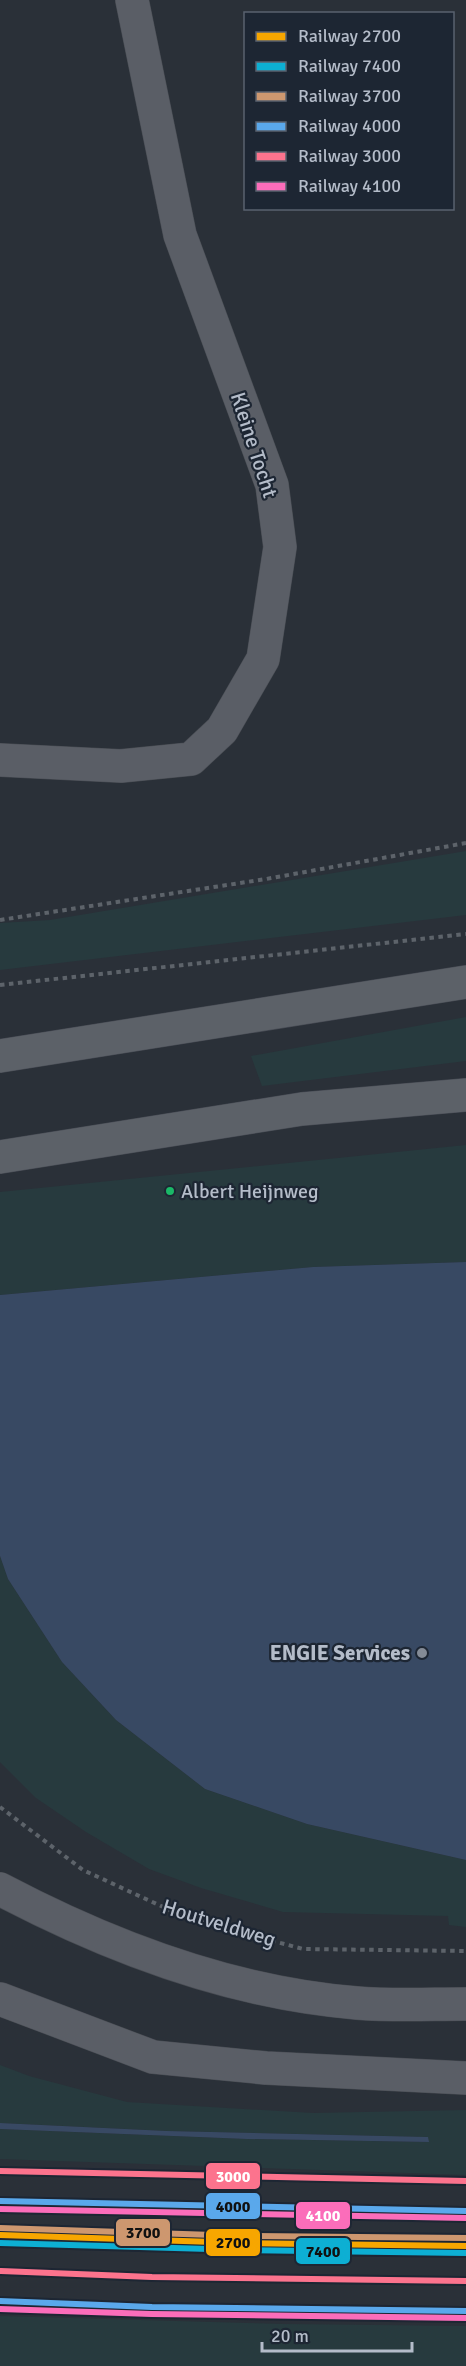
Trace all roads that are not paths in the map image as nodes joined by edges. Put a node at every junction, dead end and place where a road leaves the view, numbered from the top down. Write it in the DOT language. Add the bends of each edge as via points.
graph roads {
  1 [pos="132,0"];
  2 [pos="0,760"];
  3 [pos="466,982"];
  4 [pos="0,1056"];
  5 [pos="466,1095"];
  6 [pos="0,1156"];
  7 [pos="0,1889"];
  8 [pos="0,2000"];
  9 [pos="466,2004"];
  10 [pos="466,2078"];
  1 -- 2 [label="street, Kleine Tocht" via="180,235 272,485 280,547 263,659 222,730 191,759 122,766"];
  3 -- 4 [label="main road"];
  5 -- 6 [label="main road" via="302,1109"];
  7 -- 9 [label="street" via="59,1920 167,1964 276,1991 357,2003"];
  8 -- 10 [label="street" via="153,2057 266,2068"];
}
